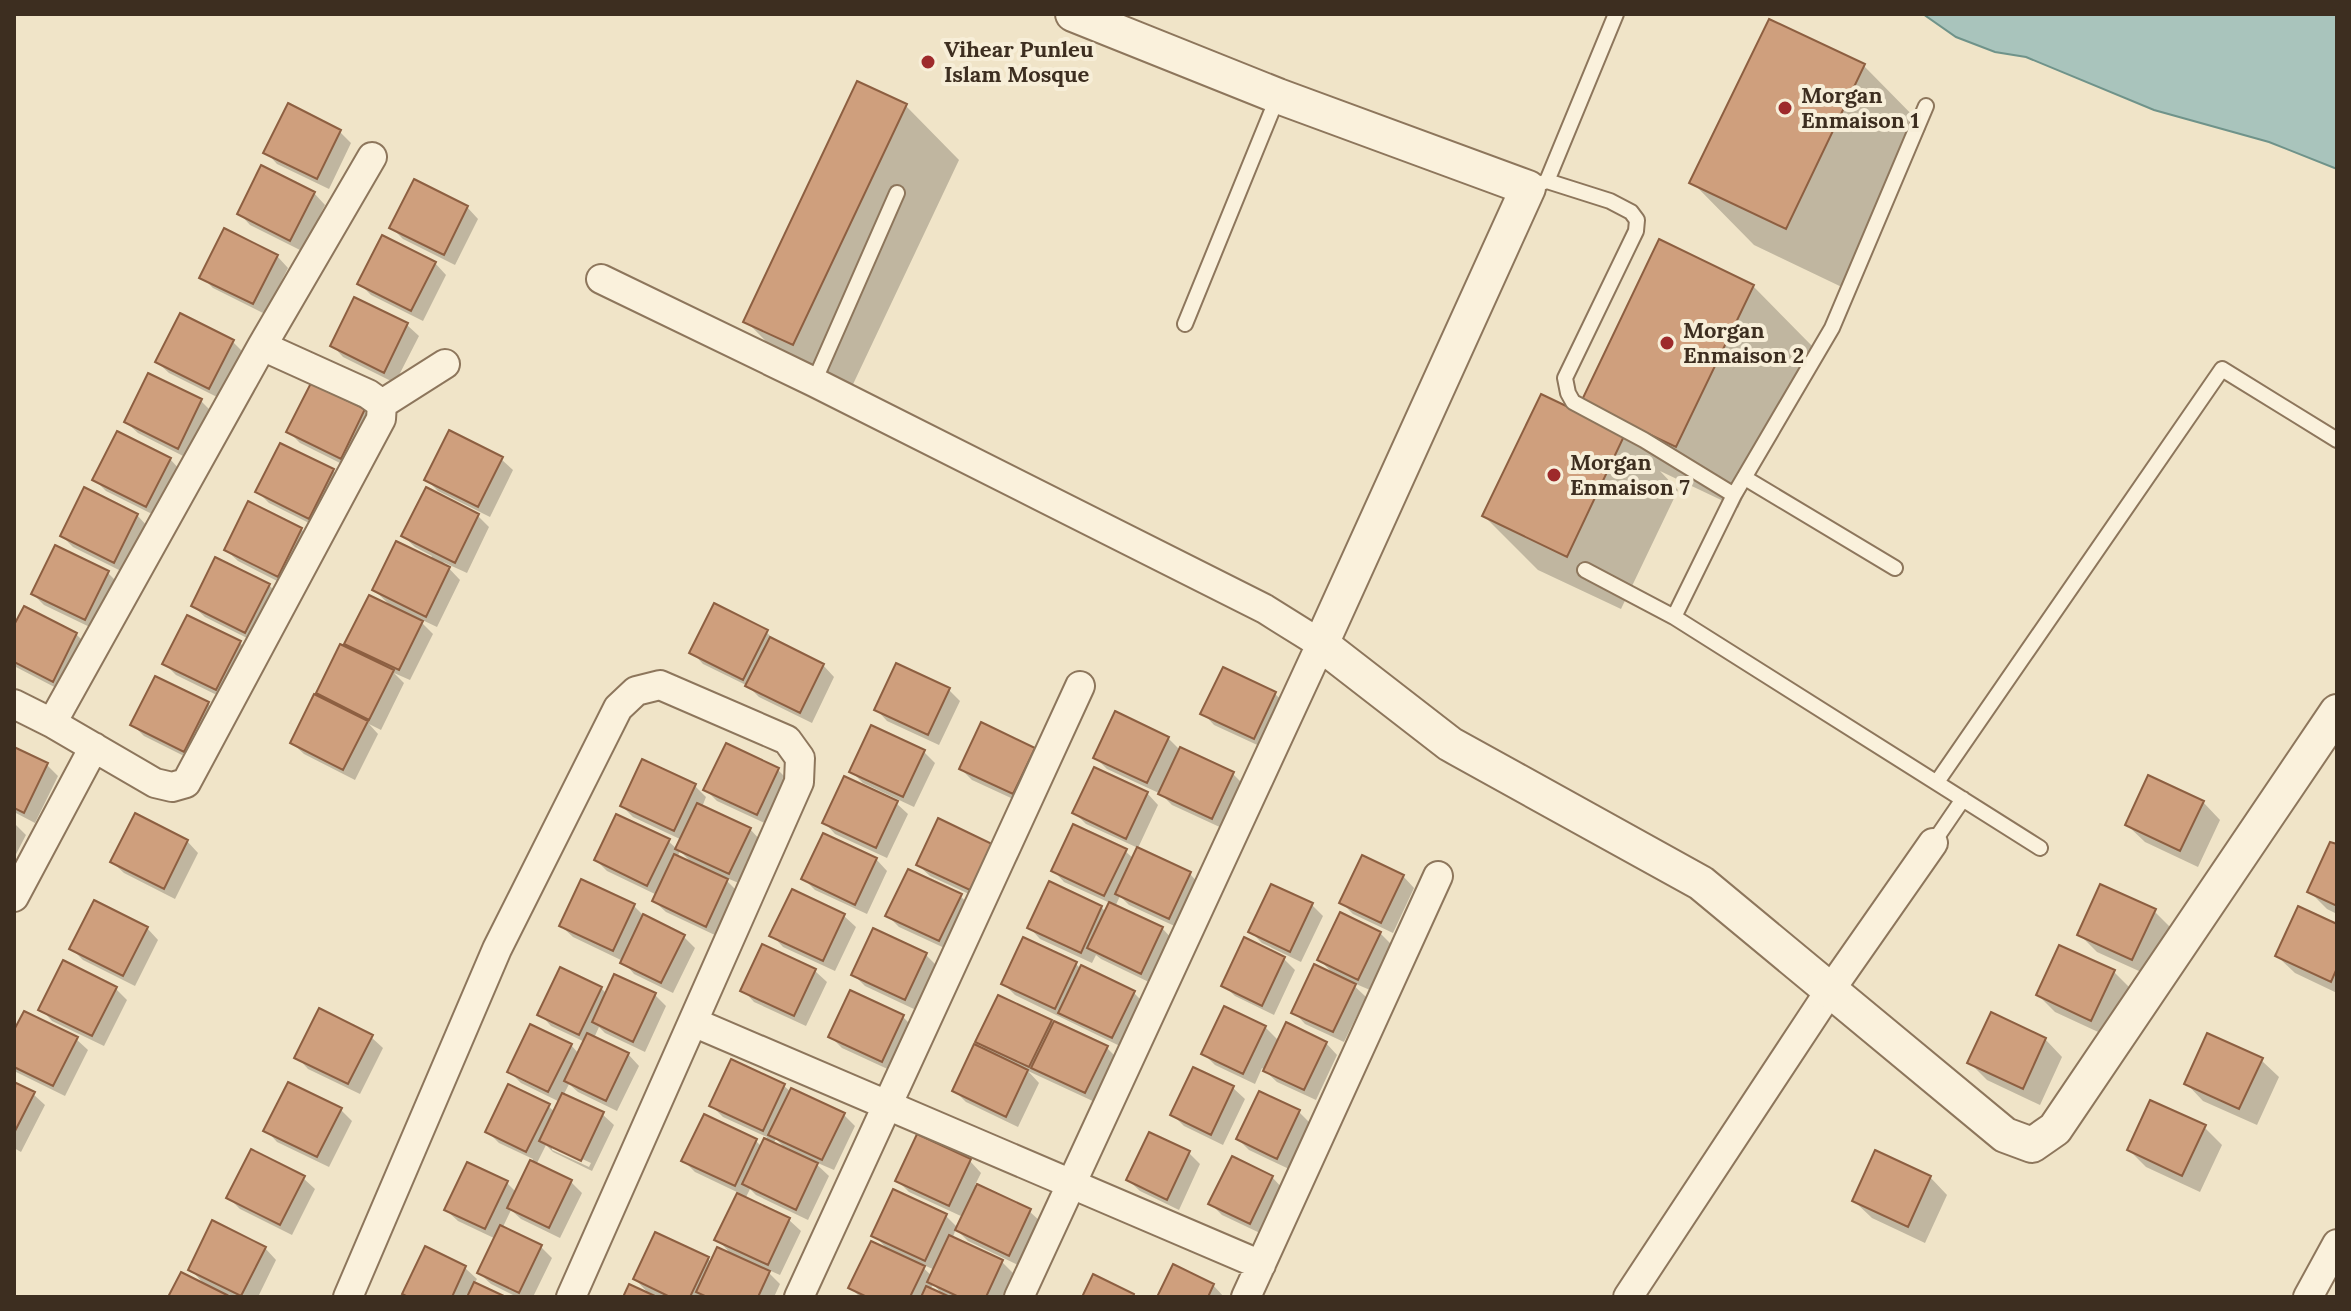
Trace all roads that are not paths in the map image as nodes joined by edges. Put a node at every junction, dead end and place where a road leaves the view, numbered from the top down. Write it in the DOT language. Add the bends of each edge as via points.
graph roads {
  1 [pos="1073,14"];
  2 [pos="1616,14"];
  3 [pos="1278,96"];
  4 [pos="1926,106"];
  5 [pos="372,157"];
  6 [pos="1538,184"];
  7 [pos="897,193"];
  8 [pos="601,279"];
  9 [pos="1185,324"];
  10 [pos="262,346"];
  11 [pos="445,364"];
  12 [pos="814,382"];
  13 [pos="382,404"];
  14 [pos="2337,440"];
  15 [pos="1745,478"];
  16 [pos="1734,495"];
  17 [pos="1895,568"];
  18 [pos="1585,570"];
  19 [pos="1674,617"];
  20 [pos="1321,644"];
  21 [pos="1080,686"];
  22 [pos="14,704"];
  23 [pos="2337,712"];
  24 [pos="52,723"];
  25 [pos="94,747"];
  26 [pos="1937,782"];
  27 [pos="1963,799"];
  28 [pos="1933,843"];
  29 [pos="2040,848"];
  30 [pos="1438,876"];
  31 [pos="14,897"];
  32 [pos="1831,989"];
  33 [pos="693,1022"];
  34 [pos="887,1105"];
  35 [pos="1071,1184"];
  36 [pos="2337,1244"];
  37 [pos="1261,1265"];
  38 [pos="348,1297"];
  39 [pos="571,1297"];
  40 [pos="799,1297"];
  41 [pos="1019,1297"];
  42 [pos="1246,1297"];
  43 [pos="1628,1297"];
  44 [pos="2308,1297"];
  1 -- 3 [label="street"];
  2 -- 6 [label="lane"];
  3 -- 6 [label="street"];
  3 -- 9 [label="lane"];
  4 -- 15 [label="lane" via="1832,328"];
  5 -- 10 [label="street"];
  6 -- 16 [label="lane" via="1610,201 1637,220 1565,378 1573,402"];
  6 -- 20 [label="street"];
  7 -- 12 [label="lane"];
  8 -- 12 [label="street"];
  10 -- 13 [label="street"];
  10 -- 24 [label="street"];
  11 -- 13 [label="street"];
  12 -- 20 [label="street" via="1265,609"];
  13 -- 25 [label="street" via="381,419 186,783 155,783"];
  14 -- 26 [label="lane" via="2222,369"];
  15 -- 16 [label="lane"];
  15 -- 17 [label="lane"];
  16 -- 19 [label="lane"];
  18 -- 19 [label="lane"];
  19 -- 26 [label="lane"];
  20 -- 32 [label="street" via="1450,744 1701,883"];
  20 -- 35 [label="street"];
  21 -- 34 [label="street"];
  22 -- 24 [label="street"];
  23 -- 32 [label="street" via="2055,1129 2032,1145 2005,1135"];
  24 -- 25 [label="street"];
  25 -- 31 [label="street"];
  26 -- 27 [label="lane"];
  27 -- 28 [label="lane"];
  27 -- 29 [label="lane"];
  28 -- 32 [label="street"];
  30 -- 37 [label="street"];
  32 -- 43 [label="street"];
  33 -- 34 [label="street"];
  33 -- 38 [label="street" via="799,782 800,758 787,740 660,685 636,691 618,708 497,949"];
  33 -- 39 [label="street"];
  34 -- 35 [label="street"];
  34 -- 40 [label="street"];
  35 -- 37 [label="street"];
  35 -- 41 [label="street"];
  36 -- 44 [label="street"];
  37 -- 42 [label="street"];
}
